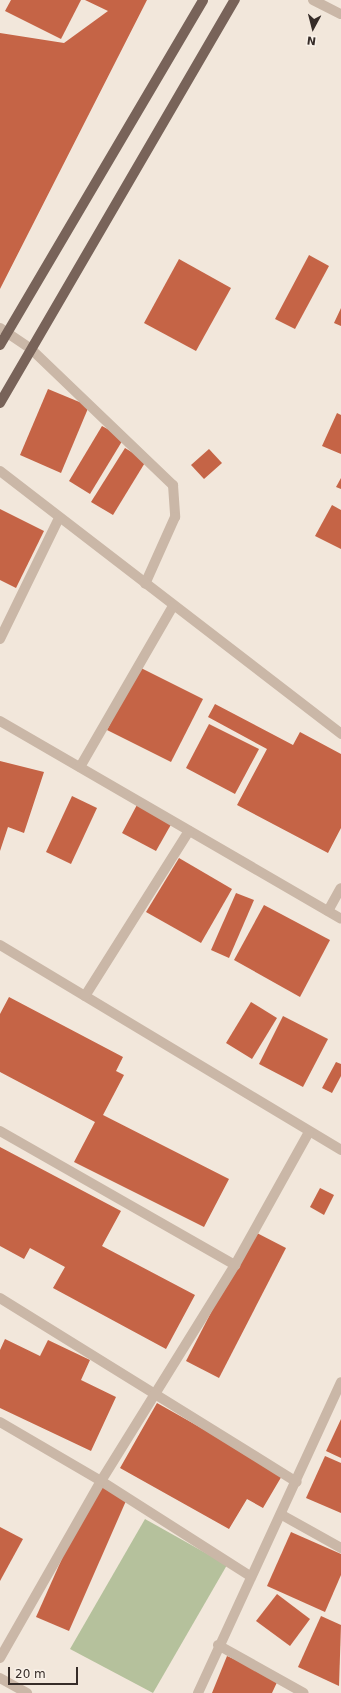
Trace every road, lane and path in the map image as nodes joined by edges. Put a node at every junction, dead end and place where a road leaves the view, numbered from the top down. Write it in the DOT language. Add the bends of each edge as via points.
graph roads {
  1 [pos="203,0"];
  2 [pos="235,0"];
  3 [pos="313,0"];
  4 [pos="341,14"];
  5 [pos="4,330"];
  6 [pos="0,345"];
  7 [pos="31,349"];
  8 [pos="0,403"];
  9 [pos="0,471"];
  10 [pos="59,518"];
  11 [pos="145,584"];
  12 [pos="173,606"];
  13 [pos="0,639"];
  14 [pos="0,721"];
  15 [pos="341,734"];
  16 [pos="80,767"];
  17 [pos="189,831"];
  18 [pos="341,888"];
  19 [pos="328,911"];
  20 [pos="341,919"];
  21 [pos="0,945"];
  22 [pos="85,996"];
  23 [pos="0,1131"];
  24 [pos="309,1132"];
  25 [pos="341,1150"];
  26 [pos="235,1265"];
  27 [pos="0,1298"];
  28 [pos="341,1382"];
  29 [pos="158,1393"];
  30 [pos="338,1397"];
  31 [pos="0,1422"];
  32 [pos="101,1481"];
  33 [pos="297,1482"];
  34 [pos="282,1515"];
  35 [pos="341,1548"];
  36 [pos="250,1576"];
  37 [pos="218,1645"];
  38 [pos="0,1658"];
  39 [pos="0,1678"];
  40 [pos="27,1693"];
  41 [pos="198,1693"];
  42 [pos="304,1693"];
  1 -- 5 [label="main road"];
  2 -- 7 [label="main road"];
  3 -- 4 [label="street"];
  5 -- 6 [label="main road"];
  5 -- 7 [label="street"];
  7 -- 8 [label="main road"];
  7 -- 11 [label="street" via="173,485 175,516"];
  9 -- 10 [label="street"];
  10 -- 11 [label="street"];
  10 -- 13 [label="street"];
  11 -- 12 [label="street"];
  12 -- 15 [label="street"];
  12 -- 16 [label="street"];
  14 -- 16 [label="street"];
  16 -- 17 [label="street"];
  17 -- 19 [label="street"];
  17 -- 22 [label="street"];
  18 -- 19 [label="street"];
  19 -- 20 [label="street"];
  21 -- 22 [label="street"];
  22 -- 24 [label="street"];
  23 -- 26 [label="street"];
  24 -- 25 [label="street"];
  24 -- 26 [label="street"];
  26 -- 29 [label="street"];
  27 -- 29 [label="street"];
  28 -- 30 [label="street"];
  29 -- 32 [label="street"];
  29 -- 33 [label="street"];
  30 -- 33 [label="street"];
  31 -- 32 [label="street"];
  32 -- 36 [label="street"];
  32 -- 38 [label="street"];
  33 -- 34 [label="street"];
  34 -- 35 [label="street"];
  34 -- 36 [label="street"];
  36 -- 37 [label="street"];
  37 -- 41 [label="street"];
  37 -- 42 [label="street"];
  39 -- 40 [label="street"];
}
